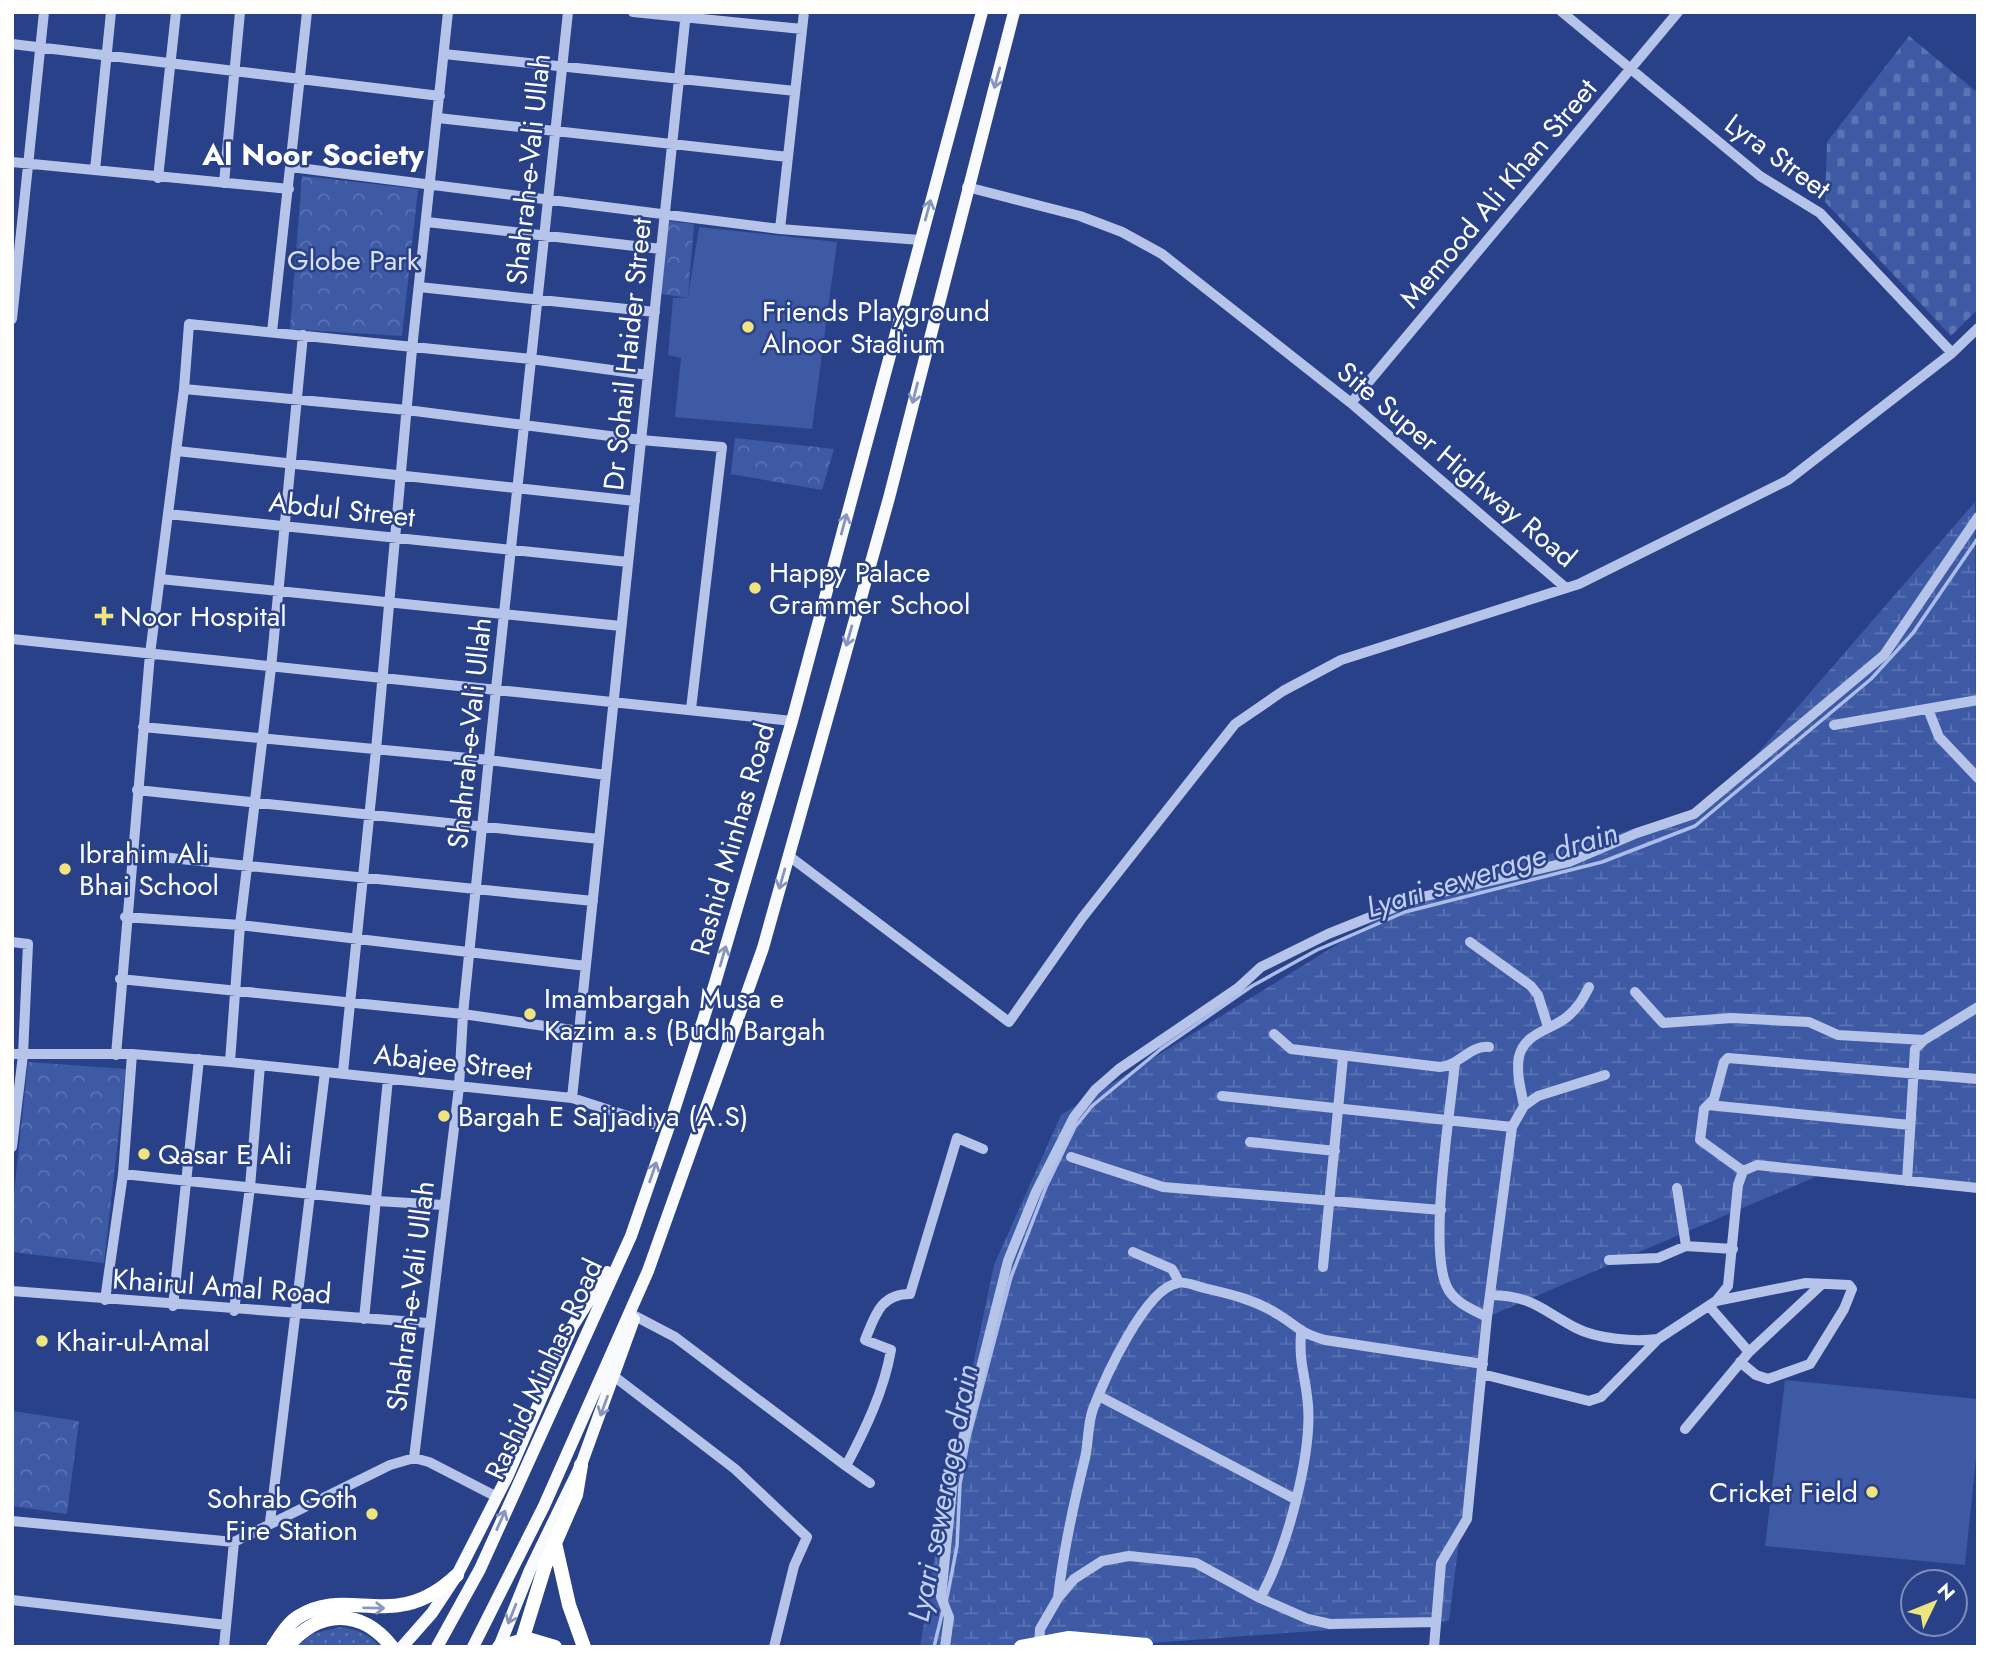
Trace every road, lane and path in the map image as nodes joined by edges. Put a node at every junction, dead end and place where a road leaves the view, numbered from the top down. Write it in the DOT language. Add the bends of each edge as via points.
graph roads {
  1 [pos="44,12"];
  2 [pos="111,12"];
  3 [pos="176,12"];
  4 [pos="240,12"];
  5 [pos="307,12"];
  6 [pos="448,12"];
  7 [pos="568,12"];
  8 [pos="633,12"];
  9 [pos="804,12"];
  10 [pos="982,12"];
  11 [pos="1014,12"];
  12 [pos="1562,12"];
  13 [pos="1678,12"];
  14 [pos="686,15"];
  15 [pos="802,29"];
  16 [pos="12,44"];
  17 [pos="40,47"];
  18 [pos="444,54"];
  19 [pos="107,55"];
  20 [pos="171,63"];
  21 [pos="562,68"];
  22 [pos="233,71"];
  23 [pos="1630,71"];
  24 [pos="298,79"];
  25 [pos="679,79"];
  26 [pos="795,92"];
  27 [pos="440,96"];
  28 [pos="438,118"];
  29 [pos="555,130"];
  30 [pos="672,144"];
  31 [pos="788,157"];
  32 [pos="12,162"];
  33 [pos="28,164"];
  34 [pos="291,167"];
  35 [pos="95,170"];
  36 [pos="158,178"];
  37 [pos="224,183"];
  38 [pos="431,186"];
  39 [pos="967,187"];
  40 [pos="289,189"];
  41 [pos="548,201"];
  42 [pos="665,215"];
  43 [pos="427,222"];
  44 [pos="780,229"];
  45 [pos="544,235"];
  46 [pos="920,240"];
  47 [pos="661,249"];
  48 [pos="14,279"];
  49 [pos="419,287"];
  50 [pos="537,299"];
  51 [pos="655,312"];
  52 [pos="12,319"];
  53 [pos="1978,328"];
  54 [pos="272,332"];
  55 [pos="303,335"];
  56 [pos="412,349"];
  57 [pos="1952,353"];
  58 [pos="531,359"];
  59 [pos="648,375"];
  60 [pos="184,389"];
  61 [pos="296,400"];
  62 [pos="1351,403"];
  63 [pos="407,410"];
  64 [pos="524,423"];
  65 [pos="641,440"];
  66 [pos="177,451"];
  67 [pos="291,465"];
  68 [pos="401,473"];
  69 [pos="517,488"];
  70 [pos="635,501"];
  71 [pos="168,514"];
  72 [pos="1978,517"];
  73 [pos="284,526"];
  74 [pos="395,537"];
  75 [pos="511,549"];
  76 [pos="628,562"];
  77 [pos="160,579"];
  78 [pos="1566,588"];
  79 [pos="277,591"];
  80 [pos="390,603"];
  81 [pos="504,614"];
  82 [pos="621,626"];
  83 [pos="12,639"];
  84 [pos="150,654"];
  85 [pos="271,668"];
  86 [pos="383,678"];
  87 [pos="496,689"];
  88 [pos="1978,700"];
  89 [pos="614,701"];
  90 [pos="691,709"];
  91 [pos="1928,709"];
  92 [pos="792,721"];
  93 [pos="1834,725"];
  94 [pos="143,727"];
  95 [pos="262,740"];
  96 [pos="376,750"];
  97 [pos="489,760"];
  98 [pos="606,775"];
  99 [pos="1978,778"];
  100 [pos="137,790"];
  101 [pos="256,802"];
  102 [pos="369,813"];
  103 [pos="482,825"];
  104 [pos="599,839"];
  105 [pos="131,854"];
  106 [pos="789,856"];
  107 [pos="249,867"];
  108 [pos="362,877"];
  109 [pos="476,890"];
  110 [pos="593,901"];
  111 [pos="125,917"];
  112 [pos="240,925"];
  113 [pos="355,939"];
  114 [pos="12,942"];
  115 [pos="1470,942"];
  116 [pos="469,952"];
  117 [pos="586,966"];
  118 [pos="120,979"];
  119 [pos="1589,986"];
  120 [pos="234,991"];
  121 [pos="1635,992"];
  122 [pos="349,1002"];
  123 [pos="1978,1007"];
  124 [pos="463,1014"];
  125 [pos="1548,1027"];
  126 [pos="579,1031"];
  127 [pos="1275,1034"];
  128 [pos="1924,1040"];
  129 [pos="1489,1046"];
  130 [pos="17,1054"];
  131 [pos="132,1054"];
  132 [pos="116,1055"];
  133 [pos="1343,1057"];
  134 [pos="199,1059"];
  135 [pos="230,1062"];
  136 [pos="1455,1063"];
  137 [pos="260,1065"];
  138 [pos="325,1072"];
  139 [pos="343,1072"];
  140 [pos="1913,1073"];
  141 [pos="1605,1075"];
  142 [pos="388,1079"];
  143 [pos="1978,1079"];
  144 [pos="459,1087"];
  145 [pos="1222,1096"];
  146 [pos="572,1098"];
  147 [pos="1708,1105"];
  148 [pos="1524,1106"];
  149 [pos="1338,1108"];
  150 [pos="1450,1121"];
  151 [pos="1910,1125"];
  152 [pos="1512,1127"];
  153 [pos="668,1129"];
  154 [pos="1250,1142"];
  155 [pos="12,1147"];
  156 [pos="983,1149"];
  157 [pos="1335,1151"];
  158 [pos="1071,1157"];
  159 [pos="1743,1171"];
  160 [pos="123,1174"];
  161 [pos="187,1181"];
  162 [pos="1907,1181"];
  163 [pos="250,1188"];
  164 [pos="1677,1188"];
  165 [pos="1978,1188"];
  166 [pos="311,1194"];
  167 [pos="377,1201"];
  168 [pos="1330,1203"];
  169 [pos="443,1205"];
  170 [pos="1441,1210"];
  171 [pos="631,1236"];
  172 [pos="1686,1246"];
  173 [pos="1733,1249"];
  174 [pos="1133,1252"];
  175 [pos="1609,1260"];
  176 [pos="1323,1267"];
  177 [pos="648,1271"];
  178 [pos="1179,1282"];
  179 [pos="1822,1284"];
  180 [pos="12,1291"];
  181 [pos="1490,1295"];
  182 [pos="104,1300"];
  183 [pos="1713,1303"];
  184 [pos="173,1306"];
  185 [pos="234,1311"];
  186 [pos="296,1314"];
  187 [pos="635,1316"];
  188 [pos="1487,1317"];
  189 [pos="364,1319"];
  190 [pos="428,1324"];
  191 [pos="1301,1333"];
  192 [pos="1658,1339"];
  193 [pos="1749,1352"];
  194 [pos="1740,1362"];
  195 [pos="1483,1369"];
  196 [pos="615,1377"];
  197 [pos="1100,1396"];
  198 [pos="1685,1429"];
  199 [pos="414,1458"];
  200 [pos="581,1465"];
  201 [pos="846,1466"];
  202 [pos="870,1483"];
  203 [pos="497,1497"];
  204 [pos="1295,1499"];
  205 [pos="12,1521"];
  206 [pos="270,1522"];
  207 [pos="234,1542"];
  208 [pos="555,1543"];
  209 [pos="457,1575"];
  210 [pos="1058,1598"];
  211 [pos="1260,1598"];
  212 [pos="12,1600"];
  213 [pos="1436,1622"];
  214 [pos="226,1626"];
  215 [pos="1150,1646"];
  216 [pos="224,1647"];
  217 [pos="273,1647"];
  218 [pos="287,1647"];
  219 [pos="392,1647"];
  220 [pos="402,1647"];
  221 [pos="437,1647"];
  222 [pos="473,1647"];
  223 [pos="499,1647"];
  224 [pos="520,1647"];
  225 [pos="555,1647"];
  226 [pos="584,1647"];
  227 [pos="774,1647"];
  228 [pos="945,1647"];
  229 [pos="1021,1647"];
  230 [pos="1039,1647"];
  231 [pos="1434,1647"];
  1 -- 17 [label="street"];
  2 -- 19 [label="street"];
  3 -- 20 [label="street"];
  4 -- 22 [label="street"];
  5 -- 24 [label="street"];
  6 -- 18 [label="street"];
  7 -- 21 [label="street, Shahrah-e-Vali Ullah"];
  8 -- 14 [label="street"];
  9 -- 15 [label="street"];
  46 -- 10 [label="main road, Rashid Minhas Road, one-way"];
  11 -- 39 [label="main road, Rashid Minhas Road, one-way"];
  12 -- 23 [label="street, Lyra Street"];
  13 -- 23 [label="street, Memood Ali Khan Street"];
  14 -- 15 [label="street"];
  14 -- 25 [label="street, Dr Sohail Haider Street"];
  15 -- 26 [label="street"];
  16 -- 17 [label="street"];
  17 -- 19 [label="street"];
  17 -- 33 [label="street"];
  18 -- 21 [label="street"];
  18 -- 27 [label="street"];
  19 -- 20 [label="street"];
  19 -- 35 [label="street"];
  20 -- 22 [label="street"];
  20 -- 36 [label="street"];
  21 -- 25 [label="street"];
  21 -- 29 [label="street, Shahrah-e-Vali Ullah"];
  22 -- 24 [label="street"];
  22 -- 37 [label="street"];
  23 -- 57 [label="street, Lyra Street" via="1774,186 1820,213"];
  23 -- 62 [label="street, Memood Ali Khan Street"];
  24 -- 27 [label="street"];
  24 -- 34 [label="street"];
  25 -- 26 [label="street"];
  25 -- 30 [label="street, Dr Sohail Haider Street"];
  26 -- 31 [label="street"];
  27 -- 28 [label="street"];
  28 -- 29 [label="street"];
  28 -- 38 [label="street"];
  29 -- 30 [label="street"];
  29 -- 41 [label="street, Shahrah-e-Vali Ullah"];
  30 -- 31 [label="street"];
  30 -- 42 [label="street, Dr Sohail Haider Street"];
  31 -- 44 [label="street"];
  32 -- 33 [label="street"];
  33 -- 35 [label="street"];
  33 -- 48 [label="street"];
  34 -- 38 [label="street"];
  34 -- 40 [label="street"];
  35 -- 36 [label="street"];
  36 -- 37 [label="street"];
  37 -- 40 [label="street"];
  38 -- 41 [label="street"];
  38 -- 43 [label="street"];
  39 -- 62 [label="street, Site Super Highway Road" via="1080,216 1152,248"];
  39 -- 106 [label="main road, Rashid Minhas Road, one-way" via="889,498"];
  40 -- 54 [label="street"];
  41 -- 42 [label="street"];
  41 -- 45 [label="street, Shahrah-e-Vali Ullah"];
  42 -- 44 [label="street"];
  42 -- 47 [label="street, Dr Sohail Haider Street"];
  43 -- 45 [label="street"];
  43 -- 49 [label="street"];
  44 -- 46 [label="street"];
  45 -- 47 [label="street"];
  45 -- 50 [label="street, Shahrah-e-Vali Ullah"];
  92 -- 46 [label="main road, Rashid Minhas Road, one-way"];
  47 -- 51 [label="street, Dr Sohail Haider Street"];
  48 -- 52 [label="street"];
  49 -- 50 [label="street"];
  49 -- 56 [label="street"];
  50 -- 51 [label="street"];
  50 -- 58 [label="street, Shahrah-e-Vali Ullah"];
  51 -- 59 [label="street, Dr Sohail Haider Street"];
  53 -- 57 [label="street, Site Super Highway Road"];
  54 -- 55 [label="street"];
  54 -- 60 [label="street" via="189,324"];
  55 -- 56 [label="street"];
  55 -- 61 [label="street"];
  56 -- 58 [label="street"];
  56 -- 63 [label="street"];
  57 -- 78 [label="street, Site Super Highway Road" via="1788,480"];
  58 -- 59 [label="street"];
  58 -- 64 [label="street, Shahrah-e-Vali Ullah"];
  59 -- 65 [label="street, Dr Sohail Haider Street"];
  60 -- 61 [label="street"];
  60 -- 66 [label="street"];
  61 -- 63 [label="street"];
  61 -- 67 [label="street"];
  62 -- 78 [label="street, Site Super Highway Road"];
  63 -- 64 [label="street"];
  63 -- 68 [label="street"];
  64 -- 65 [label="street"];
  64 -- 69 [label="street, Shahrah-e-Vali Ullah"];
  65 -- 70 [label="street, Dr Sohail Haider Street"];
  65 -- 90 [label="street" via="722,447"];
  66 -- 67 [label="street"];
  66 -- 71 [label="street"];
  67 -- 68 [label="street"];
  67 -- 73 [label="street"];
  68 -- 69 [label="street"];
  68 -- 74 [label="street"];
  69 -- 70 [label="street"];
  69 -- 75 [label="street, Shahrah-e-Vali Ullah"];
  70 -- 76 [label="street, Dr Sohail Haider Street"];
  71 -- 73 [label="street, Abdul Street"];
  71 -- 77 [label="street"];
  72 -- 228 [label="street" via="1884,655 1694,814 1569,862 1418,898 1328,934 1261,967 1095,1090 1074,1117 1008,1261 953,1479 941,1597 949,1617"];
  73 -- 74 [label="street, Abdul Street"];
  73 -- 79 [label="street"];
  74 -- 75 [label="street, Abdul Street"];
  74 -- 80 [label="street"];
  75 -- 76 [label="street, Abdul Street"];
  75 -- 81 [label="street, Shahrah-e-Vali Ullah"];
  76 -- 82 [label="street, Dr Sohail Haider Street"];
  77 -- 79 [label="street"];
  77 -- 84 [label="street"];
  78 -- 106 [label="street" via="1341,660 1235,724 1082,918 1009,1022"];
  79 -- 80 [label="street"];
  79 -- 85 [label="street"];
  80 -- 81 [label="street"];
  80 -- 86 [label="street"];
  81 -- 82 [label="street"];
  81 -- 87 [label="street, Shahrah-e-Vali Ullah"];
  82 -- 89 [label="street, Dr Sohail Haider Street"];
  83 -- 84 [label="street"];
  84 -- 85 [label="street"];
  84 -- 94 [label="street"];
  85 -- 86 [label="street"];
  85 -- 95 [label="street"];
  86 -- 87 [label="street"];
  86 -- 96 [label="street"];
  87 -- 89 [label="street"];
  87 -- 97 [label="street, Shahrah-e-Vali Ullah"];
  88 -- 91 [label="street"];
  89 -- 90 [label="street"];
  89 -- 98 [label="street, Dr Sohail Haider Street"];
  90 -- 92 [label="street"];
  91 -- 93 [label="street"];
  91 -- 99 [label="street" via="1939,737"];
  153 -- 92 [label="main road, Rashid Minhas Road, one-way"];
  94 -- 95 [label="street"];
  94 -- 100 [label="street"];
  95 -- 96 [label="street"];
  95 -- 101 [label="street"];
  96 -- 97 [label="street"];
  96 -- 102 [label="street"];
  97 -- 98 [label="street"];
  97 -- 103 [label="street, Shahrah-e-Vali Ullah"];
  98 -- 104 [label="street, Dr Sohail Haider Street"];
  100 -- 101 [label="street"];
  100 -- 105 [label="street"];
  101 -- 102 [label="street"];
  101 -- 107 [label="street"];
  102 -- 103 [label="street"];
  102 -- 108 [label="street"];
  103 -- 104 [label="street"];
  103 -- 109 [label="street, Shahrah-e-Vali Ullah"];
  104 -- 110 [label="street, Dr Sohail Haider Street"];
  105 -- 107 [label="street"];
  105 -- 111 [label="street"];
  106 -- 177 [label="main road, Rashid Minhas Road, one-way" via="763,948"];
  107 -- 108 [label="street"];
  107 -- 112 [label="street"];
  108 -- 109 [label="street"];
  108 -- 113 [label="street"];
  109 -- 110 [label="street"];
  109 -- 116 [label="street, Shahrah-e-Vali Ullah"];
  110 -- 117 [label="street, Dr Sohail Haider Street"];
  111 -- 112 [label="street"];
  111 -- 118 [label="street"];
  112 -- 113 [label="street"];
  112 -- 120 [label="street"];
  113 -- 116 [label="street"];
  113 -- 122 [label="street"];
  114 -- 130 [label="street" via="28,944"];
  115 -- 125 [label="street" via="1531,986"];
  116 -- 117 [label="street"];
  116 -- 124 [label="street, Shahrah-e-Vali Ullah"];
  117 -- 126 [label="street, Dr Sohail Haider Street"];
  118 -- 120 [label="street"];
  118 -- 132 [label="street"];
  119 -- 125 [label="street" via="1581,1004"];
  120 -- 122 [label="street"];
  120 -- 135 [label="street"];
  121 -- 128 [label="street" via="1663,1023 1732,1018 1809,1022 1838,1035"];
  122 -- 124 [label="street"];
  122 -- 139 [label="street"];
  123 -- 128 [label="street"];
  124 -- 126 [label="street"];
  124 -- 144 [label="street, Shahrah-e-Vali Ullah"];
  125 -- 148 [label="street" via="1526,1041 1519,1055"];
  126 -- 146 [label="street, Dr Sohail Haider Street"];
  127 -- 133 [label="street" via="1292,1049"];
  128 -- 140 [label="street" via="1915,1049"];
  129 -- 136 [label="street" via="1476,1048"];
  130 -- 132 [label="street, Abajee Street"];
  130 -- 155 [label="street"];
  131 -- 132 [label="street, Abajee Street"];
  131 -- 134 [label="street, Abajee Street"];
  131 -- 160 [label="street"];
  133 -- 136 [label="street" via="1440,1067"];
  133 -- 149 [label="street"];
  134 -- 135 [label="street, Abajee Street"];
  134 -- 161 [label="street"];
  135 -- 137 [label="street, Abajee Street"];
  136 -- 150 [label="street"];
  137 -- 138 [label="street, Abajee Street"];
  137 -- 163 [label="street"];
  138 -- 139 [label="street, Abajee Street"];
  138 -- 166 [label="street"];
  139 -- 142 [label="street, Abajee Street"];
  140 -- 143 [label="street"];
  140 -- 147 [label="street" via="1728,1058"];
  140 -- 151 [label="street"];
  141 -- 148 [label="street" via="1538,1096"];
  142 -- 144 [label="street, Abajee Street"];
  142 -- 167 [label="street"];
  144 -- 146 [label="street, Abajee Street"];
  144 -- 169 [label="street, Shahrah-e-Vali Ullah"];
  145 -- 149 [label="street"];
  146 -- 153 [label="street, Abajee Street"];
  147 -- 151 [label="street"];
  147 -- 159 [label="street" via="1700,1140"];
  148 -- 152 [label="street"];
  149 -- 150 [label="street"];
  149 -- 157 [label="street"];
  150 -- 152 [label="street"];
  150 -- 170 [label="street"];
  151 -- 162 [label="street"];
  152 -- 181 [label="street"];
  171 -- 153 [label="main road, Rashid Minhas Road, one-way"];
  154 -- 157 [label="street"];
  156 -- 201 [label="street" via="957,1138 910,1294 888,1298 865,1340 891,1350 887,1371"];
  157 -- 168 [label="street"];
  158 -- 168 [label="street" via="1163,1187"];
  159 -- 162 [label="street" via="1757,1165"];
  159 -- 173 [label="street"];
  160 -- 161 [label="street"];
  160 -- 182 [label="street"];
  161 -- 163 [label="street"];
  161 -- 184 [label="street"];
  162 -- 165 [label="street"];
  163 -- 166 [label="street"];
  163 -- 185 [label="street"];
  164 -- 172 [label="street"];
  166 -- 167 [label="street"];
  166 -- 186 [label="street"];
  167 -- 169 [label="street"];
  167 -- 189 [label="street"];
  168 -- 170 [label="street"];
  168 -- 176 [label="street"];
  169 -- 190 [label="street, Shahrah-e-Vali Ullah"];
  170 -- 188 [label="street" via="1438,1244 1446,1287 1459,1303"];
  171 -- 203 [label="main road" via="572,1327"];
  221 -- 171 [label="main road, Rashid Minhas Road, one-way" via="480,1569"];
  172 -- 173 [label="street"];
  172 -- 175 [label="street" via="1658,1258"];
  173 -- 183 [label="street" via="1728,1286"];
  174 -- 178 [label="street" via="1172,1269"];
  177 -- 187 [label="main road"];
  177 -- 222 [label="main road, Rashid Minhas Road" via="544,1506"];
  178 -- 191 [label="street" via="1242,1297 1280,1315"];
  178 -- 197 [label="street" via="1151,1302"];
  179 -- 183 [label="street" via="1806,1283"];
  179 -- 193 [label="street"];
  179 -- 194 [label="street" via="1852,1289 1810,1364 1768,1379"];
  180 -- 182 [label="street, Khairul Amal Road"];
  181 -- 188 [label="street"];
  181 -- 192 [label="street" via="1517,1296 1588,1334"];
  182 -- 184 [label="street, Khairul Amal Road"];
  183 -- 192 [label="street"];
  183 -- 193 [label="street"];
  184 -- 185 [label="street, Khairul Amal Road"];
  185 -- 186 [label="street, Khairul Amal Road"];
  186 -- 189 [label="street, Khairul Amal Road"];
  186 -- 206 [label="street"];
  187 -- 196 [label="main road"];
  187 -- 201 [label="street" via="675,1337"];
  188 -- 195 [label="street"];
  189 -- 190 [label="street, Khairul Amal Road"];
  190 -- 199 [label="street, Shahrah-e-Vali Ullah"];
  191 -- 195 [label="street"];
  191 -- 204 [label="street" via="1299,1361 1307,1396 1307,1433"];
  192 -- 195 [label="street" via="1601,1397 1589,1401"];
  193 -- 194 [label="street"];
  194 -- 198 [label="street"];
  195 -- 213 [label="street" via="1467,1518 1441,1563"];
  196 -- 200 [label="main road, one-way"];
  196 -- 227 [label="street" via="735,1469 807,1537 794,1566"];
  197 -- 204 [label="street"];
  197 -- 210 [label="street" via="1092,1411 1074,1496"];
  199 -- 203 [label="street"];
  199 -- 206 [label="street"];
  200 -- 208 [label="highway" via="576,1495"];
  200 -- 223 [label="main road, one-way"];
  201 -- 202 [label="street"];
  203 -- 209 [label="main road"];
  204 -- 211 [label="street" via="1274,1570"];
  205 -- 207 [label="street"];
  206 -- 207 [label="street"];
  207 -- 214 [label="street"];
  208 -- 224 [label="highway"];
  208 -- 226 [label="highway"];
  217 -- 209 [label="highway, one-way" via="298,1617 320,1608 415,1604 442,1590"];
  209 -- 220 [label="main road"];
  210 -- 211 [label="street" via="1074,1578 1102,1561 1129,1556 1196,1563"];
  210 -- 230 [label="street" via="1040,1629"];
  211 -- 213 [label="street" via="1330,1624"];
  212 -- 214 [label="street"];
  213 -- 231 [label="street"];
  214 -- 216 [label="street"];
  215 -- 229 [label="highway, bridge" via="1069,1638"];
  218 -- 219 [label="highway" via="312,1624 347,1618 380,1632"];
  223 -- 225 [label="highway, bridge" via="528,1639"];
}
